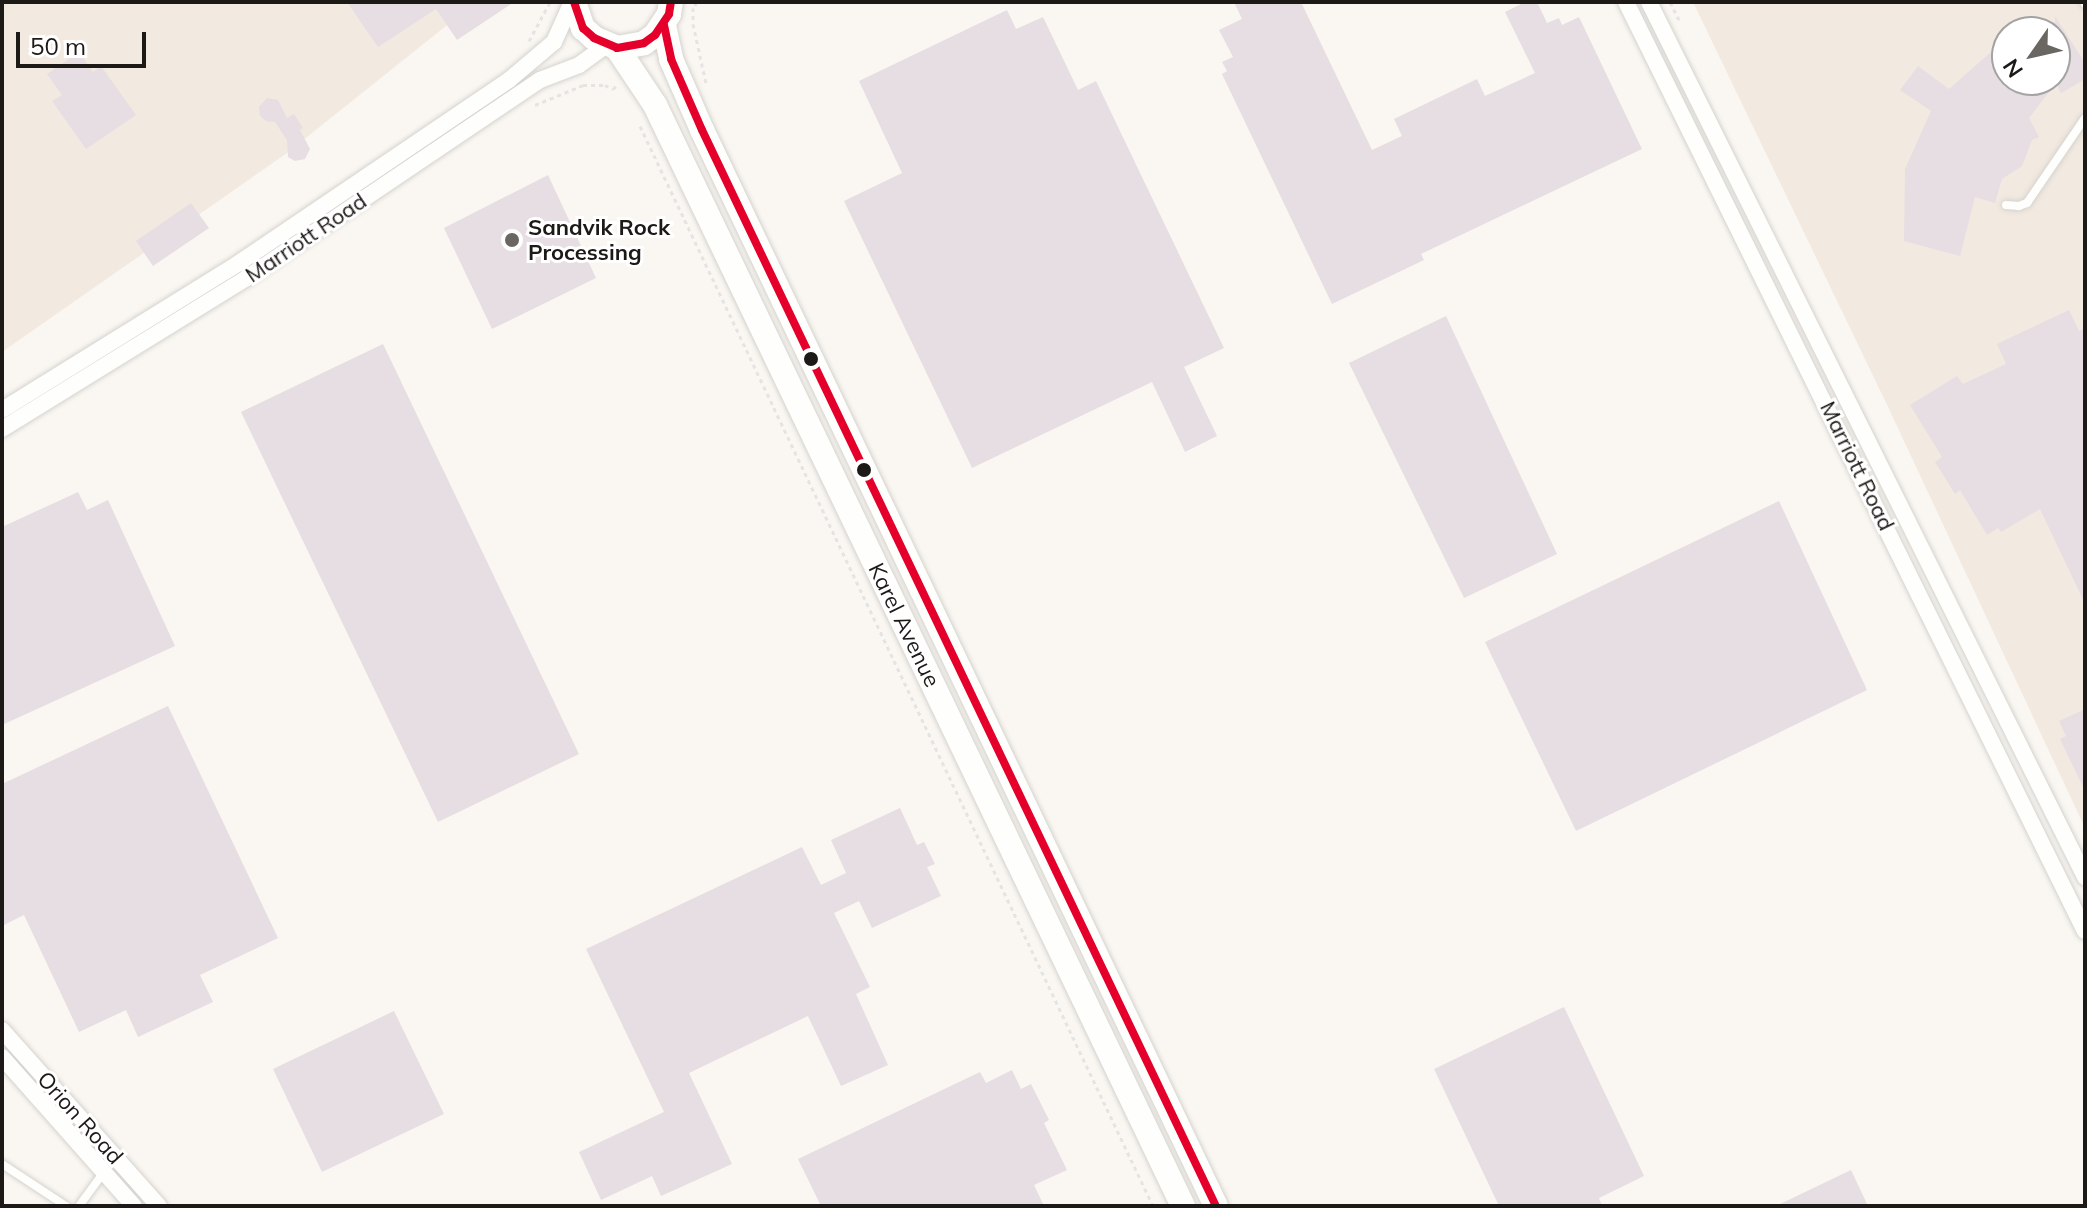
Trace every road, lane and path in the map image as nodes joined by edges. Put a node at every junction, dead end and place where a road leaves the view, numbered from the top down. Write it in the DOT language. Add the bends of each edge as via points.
graph roads {
  1 [pos="550,2"];
  2 [pos="573,2"];
  3 [pos="697,2"];
  4 [pos="1626,2"];
  5 [pos="1649,2"];
  6 [pos="667,13"];
  7 [pos="541,21"];
  8 [pos="612,46"];
  9 [pos="705,82"];
  10 [pos="617,84"];
  11 [pos="530,107"];
  12 [pos="635,115"];
  13 [pos="2085,118"];
  14 [pos="2006,205"];
  15 [pos="2,410"];
  16 [pos="2,429"];
  17 [pos="2085,877"];
  18 [pos="2085,931"];
  19 [pos="2,1030"];
  20 [pos="2,1057"];
  21 [pos="2,1164"];
  22 [pos="104,1172"];
  23 [pos="1175,1199"];
  24 [pos="66,1206"];
  25 [pos="79,1206"];
  26 [pos="134,1206"];
  27 [pos="159,1206"];
  28 [pos="1153,1206"];
  29 [pos="1216,1206"];
  1 -- 7 [label="path"];
  2 -- 8 [label="main road, Karel Avenue" via="583,28"];
  2 -- 15 [label="street, Marriott Road" via="554,42 509,80 239,263"];
  3 -- 9 [label="path" via="693,24"];
  4 -- 18 [label="street, Marriott Road"];
  5 -- 17 [label="street, Marriott Road"];
  6 -- 8 [label="main road, Karel Avenue" via="644,43"];
  6 -- 29 [label="main road, Karel Avenue" via="671,59 702,130"];
  8 -- 16 [label="street, Marriott Road" via="529,87 248,277"];
  8 -- 23 [label="main road, Karel Avenue" via="655,105"];
  10 -- 11 [label="path" via="613,89 583,85"];
  12 -- 28 [label="path"];
  13 -- 14 [label="lane" via="2027,203"];
  19 -- 27 [label="street, Orion Road"];
  20 -- 22 [label="street, Orion Road"];
  21 -- 24 [label="lane"];
  22 -- 25 [label="lane"];
  22 -- 26 [label="street, Orion Road"];
}
